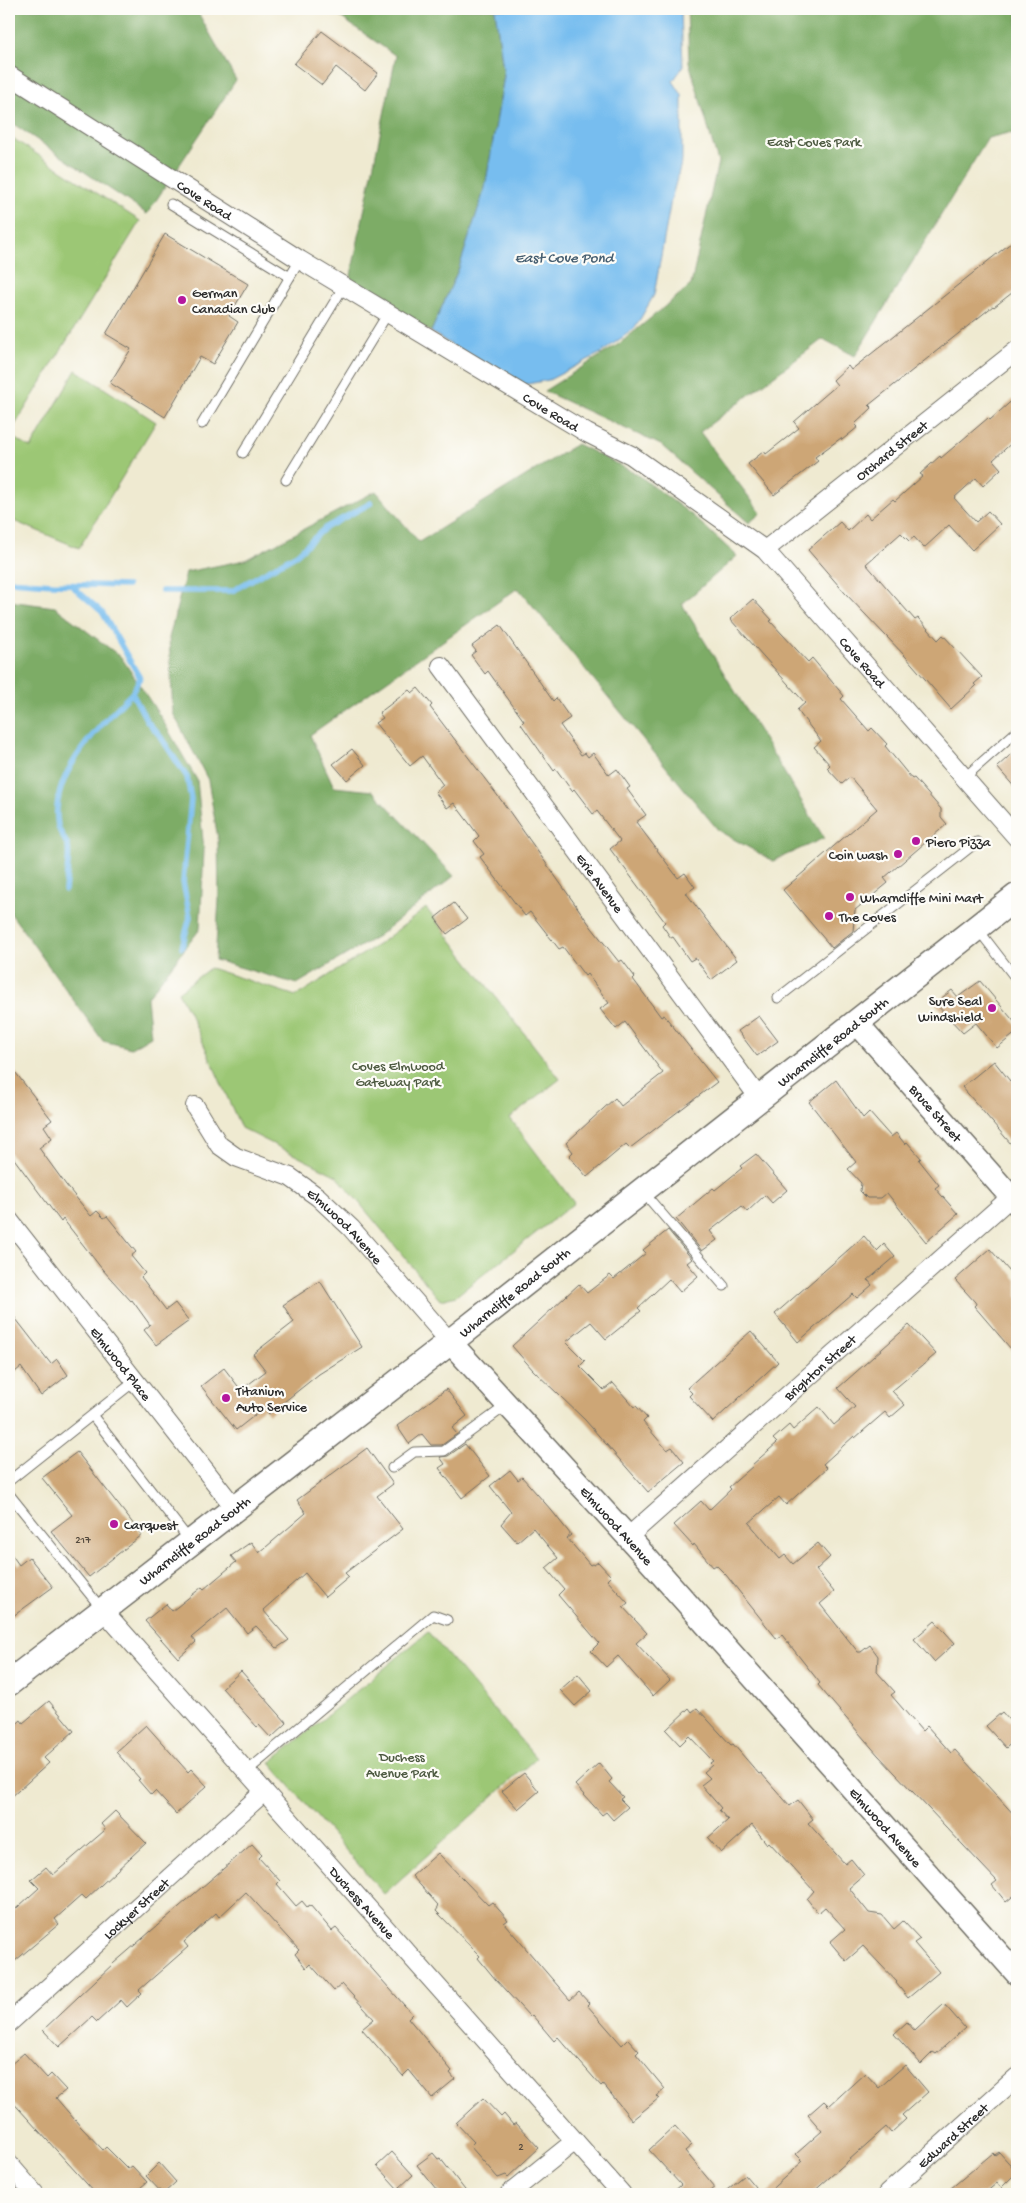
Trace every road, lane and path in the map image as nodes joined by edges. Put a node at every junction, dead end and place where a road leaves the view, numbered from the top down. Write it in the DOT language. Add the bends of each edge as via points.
graph roads {
  1 [pos="9,75"];
  2 [pos="171,204"];
  3 [pos="300,260"];
  4 [pos="290,277"];
  5 [pos="344,286"];
  6 [pos="388,313"];
  7 [pos="1017,350"];
  8 [pos="202,424"];
  9 [pos="243,453"];
  10 [pos="286,480"];
  11 [pos="765,550"];
  12 [pos="441,666"];
  13 [pos="1017,731"];
  14 [pos="964,778"];
  15 [pos="1017,838"];
  16 [pos="978,842"];
  17 [pos="1017,896"];
  18 [pos="977,928"];
  19 [pos="1017,980"];
  20 [pos="778,998"];
  21 [pos="856,1022"];
  22 [pos="759,1098"];
  23 [pos="195,1106"];
  24 [pos="642,1191"];
  25 [pos="1014,1200"];
  26 [pos="9,1220"];
  27 [pos="724,1286"];
  28 [pos="450,1342"];
  29 [pos="135,1382"];
  30 [pos="507,1405"];
  31 [pos="92,1416"];
  32 [pos="392,1468"];
  33 [pos="9,1481"];
  34 [pos="9,1494"];
  35 [pos="234,1507"];
  36 [pos="628,1537"];
  37 [pos="190,1541"];
  38 [pos="103,1610"];
  39 [pos="447,1620"];
  40 [pos="9,1683"];
  41 [pos="246,1772"];
  42 [pos="264,1792"];
  43 [pos="1017,1974"];
  44 [pos="9,2023"];
  45 [pos="1017,2077"];
  46 [pos="575,2141"];
  47 [pos="9,2164"];
  48 [pos="35,2194"];
  49 [pos="509,2194"];
  50 [pos="622,2194"];
  51 [pos="887,2194"];
  1 -- 3 [label="street, Cove Road"];
  2 -- 4 [label="lane"];
  3 -- 4 [label="lane"];
  3 -- 5 [label="street, Cove Road"];
  4 -- 8 [label="lane"];
  5 -- 6 [label="street, Cove Road"];
  5 -- 9 [label="lane"];
  6 -- 10 [label="lane"];
  6 -- 11 [label="street, Cove Road" via="587,433 631,455"];
  7 -- 11 [label="street, Orchard Street"];
  11 -- 14 [label="street, Cove Road"];
  12 -- 22 [label="street, Erie Avenue"];
  13 -- 14 [label="lane"];
  14 -- 15 [label="street, Cove Road"];
  16 -- 20 [label="lane"];
  17 -- 18 [label="main road, Wharncliffe Road South"];
  18 -- 19 [label="lane"];
  18 -- 21 [label="main road, Wharncliffe Road South"];
  21 -- 22 [label="main road, Wharncliffe Road South"];
  21 -- 25 [label="street, Bruce Street"];
  22 -- 24 [label="main road, Wharncliffe Road South"];
  23 -- 28 [label="street, Elmwood Avenue" via="219,1145 236,1157 290,1178 325,1203 352,1228"];
  24 -- 27 [label="lane"];
  24 -- 28 [label="main road, Wharncliffe Road South"];
  25 -- 36 [label="street, Brighton Street"];
  26 -- 29 [label="street, Elmwood Place"];
  28 -- 30 [label="street, Elmwood Avenue"];
  28 -- 35 [label="main road, Wharncliffe Road South"];
  29 -- 31 [label="lane"];
  29 -- 35 [label="street, Elmwood Place"];
  30 -- 32 [label="lane" via="444,1451 414,1452"];
  30 -- 36 [label="street, Elmwood Avenue"];
  31 -- 33 [label="lane"];
  31 -- 37 [label="lane"];
  34 -- 38 [label="lane"];
  35 -- 37 [label="main road, Wharncliffe Road South"];
  36 -- 43 [label="street, Elmwood Avenue"];
  37 -- 38 [label="main road, Wharncliffe Road South"];
  38 -- 40 [label="main road, Wharncliffe Road South"];
  38 -- 41 [label="street, Duchess Avenue"];
  39 -- 41 [label="lane" via="434,1616"];
  41 -- 42 [label="street, Duchess Avenue"];
  42 -- 44 [label="street, Lockyer Street"];
  42 -- 46 [label="street, Duchess Avenue"];
  45 -- 51 [label="street, Edward Street"];
  46 -- 49 [label="street"];
  46 -- 50 [label="street, Duchess Avenue"];
  47 -- 48 [label="street"];
}
